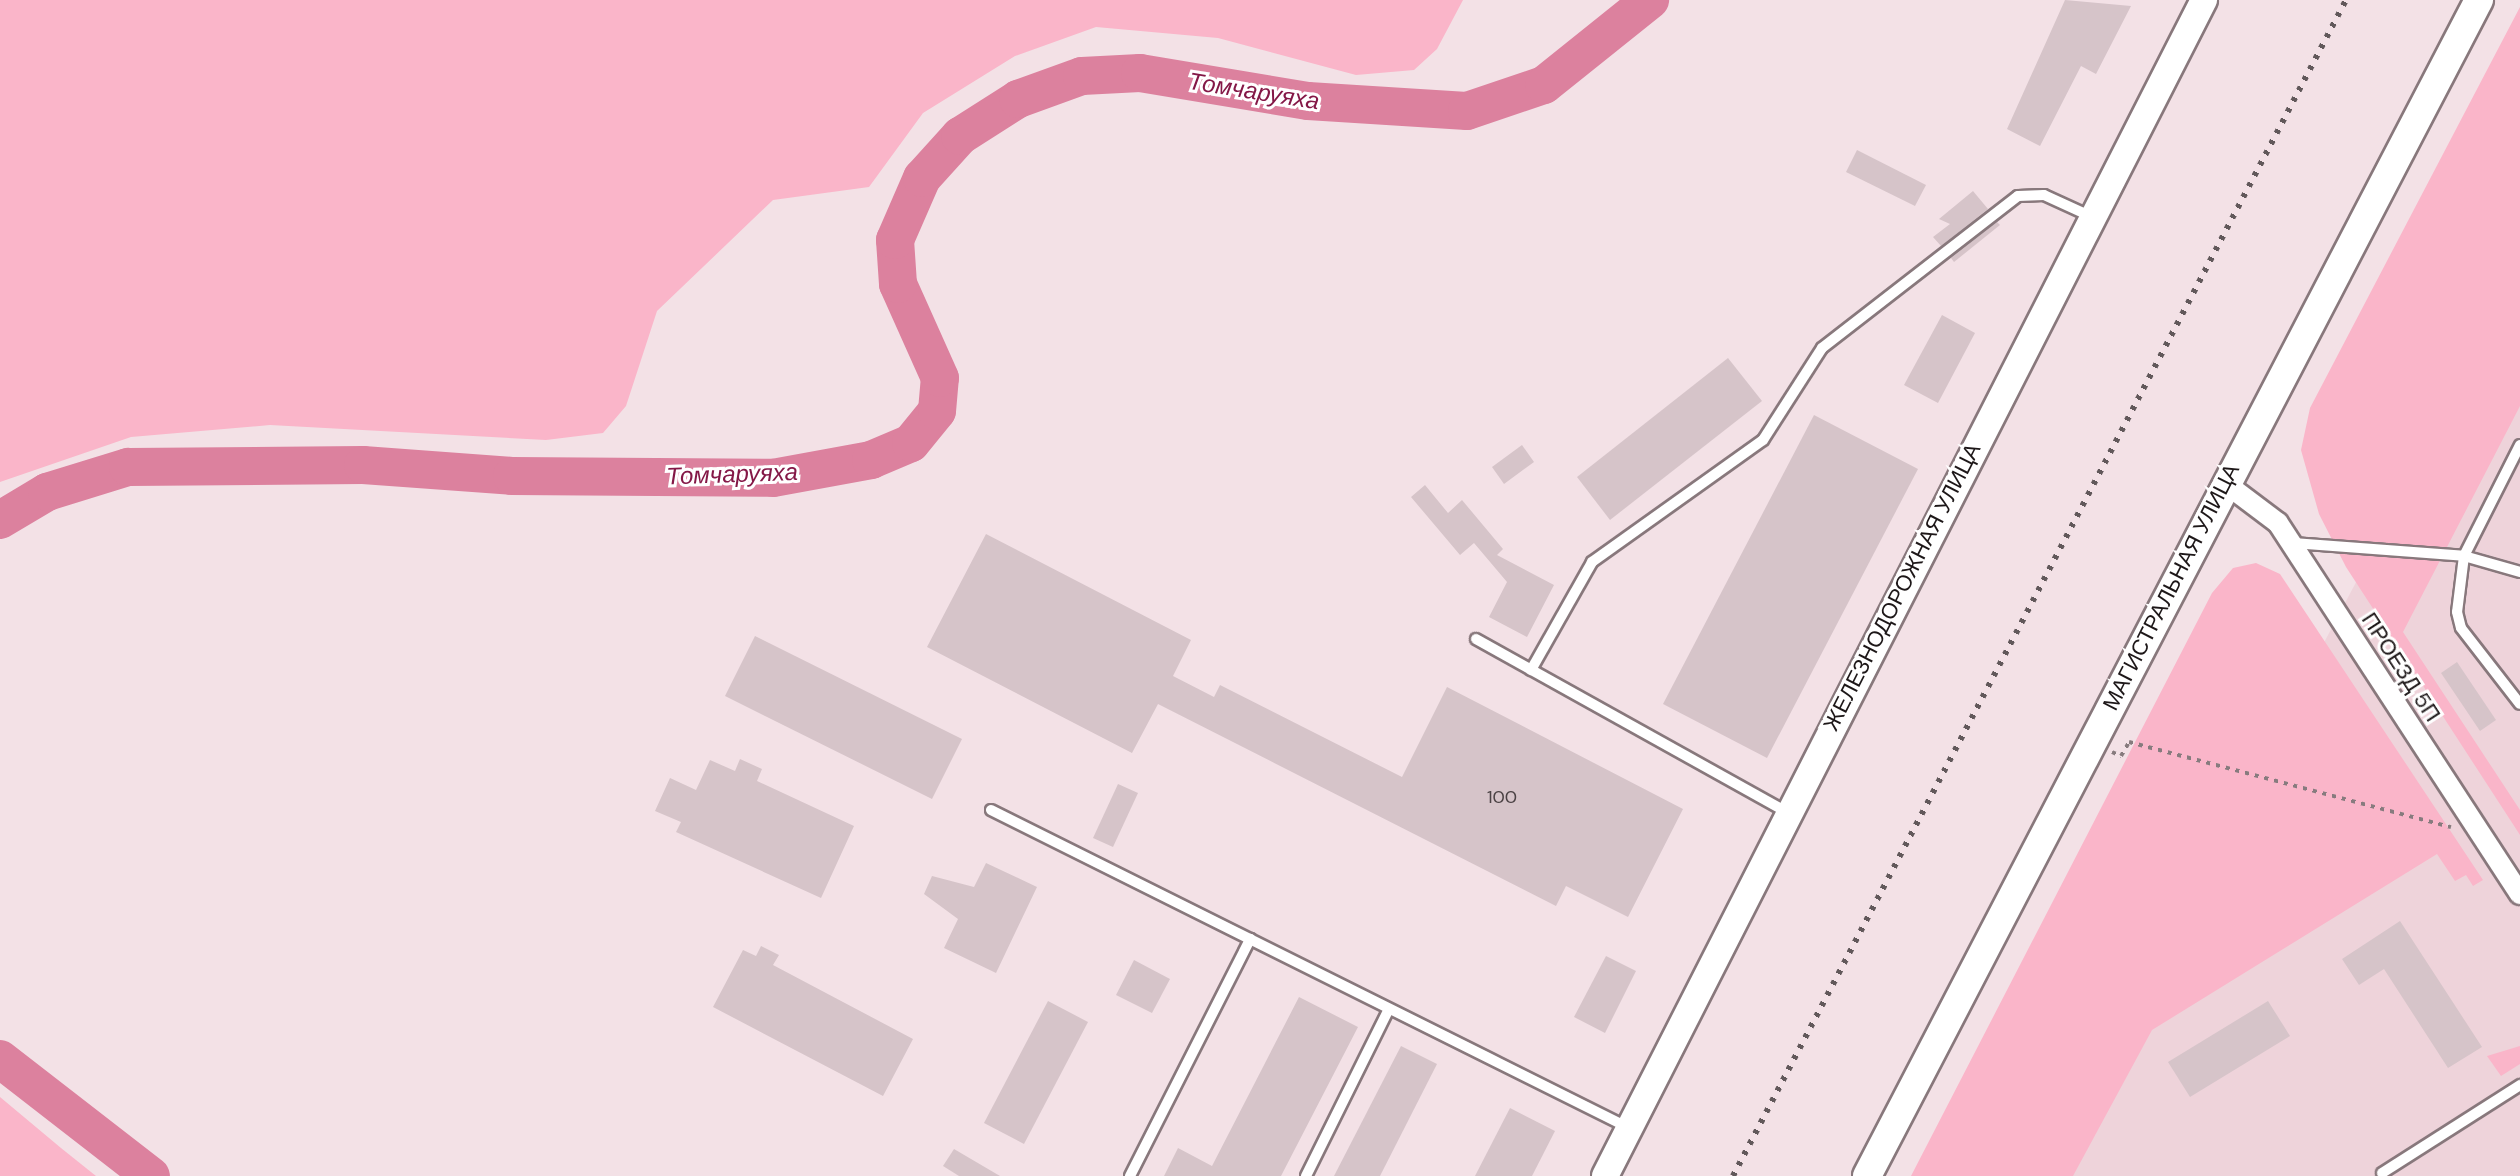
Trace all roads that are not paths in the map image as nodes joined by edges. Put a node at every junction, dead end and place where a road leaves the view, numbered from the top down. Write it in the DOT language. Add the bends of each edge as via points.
graph roads {
  1 [pos="2204,0"];
  2 [pos="2479,0"];
  3 [pos="2092,217"];
  4 [pos="2520,445"];
  5 [pos="2225,483"];
  6 [pos="2291,543"];
  7 [pos="2464,556"];
  8 [pos="2520,572"];
  9 [pos="1476,639"];
  10 [pos="1531,670"];
  11 [pos="2520,704"];
  12 [pos="991,810"];
  13 [pos="1787,812"];
  14 [pos="2520,894"];
  15 [pos="1250,939"];
  16 [pos="1389,1009"];
  17 [pos="2520,1085"];
  18 [pos="1629,1128"];
  19 [pos="2381,1175"];
  20 [pos="1130,1176"];
  21 [pos="1306,1176"];
  22 [pos="1605,1176"];
  23 [pos="1867,1176"];
  1 -- 3 [label="street, ЖЕЛЕЗНОДОРОЖНАЯ УЛИЦА"];
  2 -- 5 [label="main road, МАГИСТРАЛЬНАЯ УЛИЦА"];
  3 -- 10 [label="lane" via="2044,195 2018,196 1822,348 1763,440 1592,562"];
  3 -- 13 [label="street, ЖЕЛЕЗНОДОРОЖНАЯ УЛИЦА"];
  4 -- 7 [label="lane"];
  5 -- 6 [label="street, ПРОЕЗД 5П" via="2260,504"];
  5 -- 23 [label="main road, МАГИСТРАЛЬНАЯ УЛИЦА"];
  6 -- 7 [label="lane"];
  6 -- 14 [label="street, ПРОЕЗД 5П"];
  7 -- 8 [label="lane"];
  7 -- 11 [label="lane" via="2461,628"];
  9 -- 10 [label="lane"];
  10 -- 13 [label="lane"];
  12 -- 15 [label="lane"];
  13 -- 18 [label="street, ЖЕЛЕЗНОДОРОЖНАЯ УЛИЦА"];
  15 -- 16 [label="lane"];
  15 -- 20 [label="lane"];
  16 -- 18 [label="lane"];
  16 -- 21 [label="lane"];
  17 -- 19 [label="lane"];
  18 -- 22 [label="street, ЖЕЛЕЗНОДОРОЖНАЯ УЛИЦА"];
}
